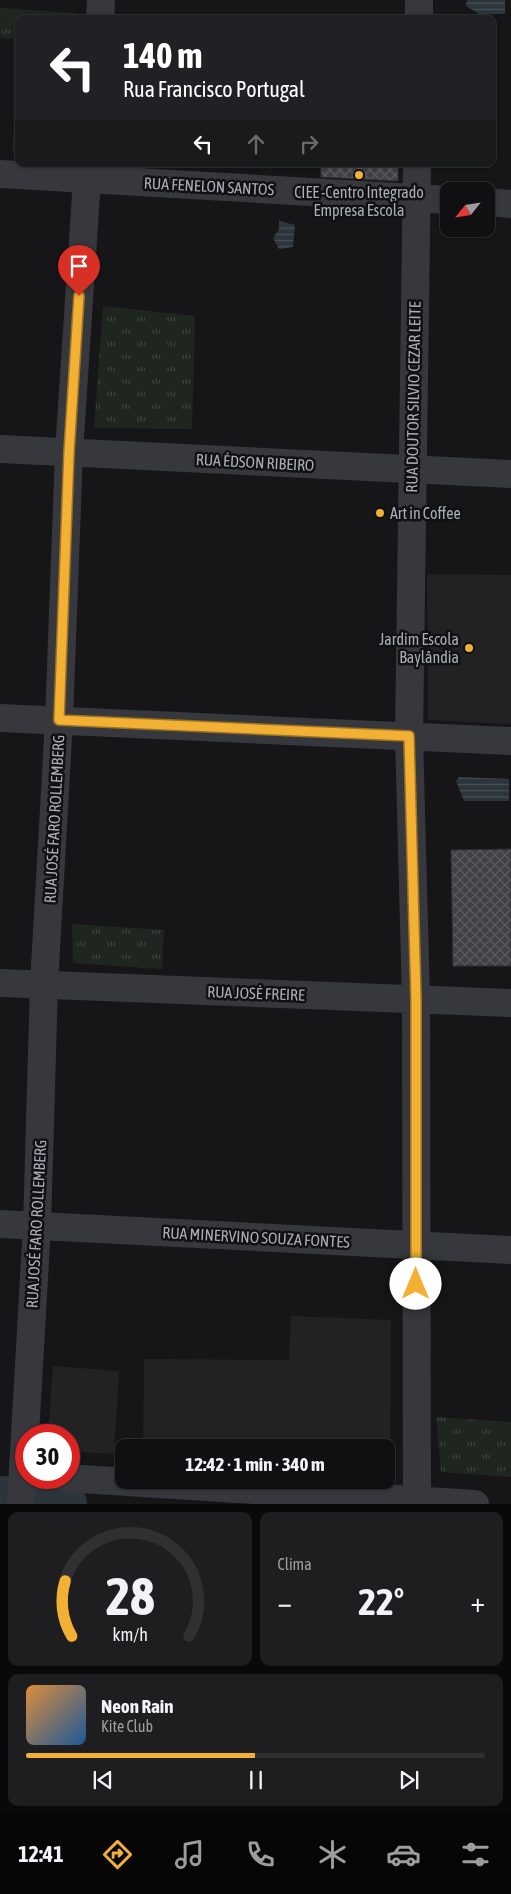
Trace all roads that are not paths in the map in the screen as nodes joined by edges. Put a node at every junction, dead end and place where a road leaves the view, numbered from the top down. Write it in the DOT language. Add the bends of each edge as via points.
graph roads {
  1 [pos="101,0"];
  2 [pos="419,0"];
  3 [pos="100,15"];
  4 [pos="419,15"];
  5 [pos="417,167"];
  6 [pos="88,171"];
  7 [pos="0,174"];
  8 [pos="416,198"];
  9 [pos="440,199"];
  10 [pos="495,203"];
  11 [pos="511,204"];
  12 [pos="0,449"];
  13 [pos="69,452"];
  14 [pos="412,470"];
  15 [pos="511,474"];
  16 [pos="0,718"];
  17 [pos="59,720"];
  18 [pos="409,736"];
  19 [pos="511,742"];
  20 [pos="0,984"];
  21 [pos="44,985"];
  22 [pos="416,999"];
  23 [pos="511,1003"];
  24 [pos="0,1224"];
  25 [pos="38,1226"];
  26 [pos="416,1244"];
  27 [pos="511,1250"];
  28 [pos="23,1424"];
  29 [pos="80,1479"];
  30 [pos="417,1500"];
  31 [pos="475,1504"];
  1 -- 3 [label="street"];
  2 -- 4 [label="street"];
  5 -- 8 [label="street, RUA DOUTOR SILVIO CEZAR LEITE"];
  6 -- 7 [label="street, RUA FENELON SANTOS"];
  6 -- 8 [label="street, RUA FENELON SANTOS"];
  6 -- 13 [label="street, RUA JOSÉ FARO ROLLEMBERG"];
  8 -- 9 [label="street, RUA FENELON SANTOS"];
  8 -- 14 [label="street, RUA DOUTOR SILVIO CEZAR LEITE"];
  10 -- 11 [label="street"];
  12 -- 13 [label="street, RUA ÉDSON RIBEIRO"];
  13 -- 14 [label="street, RUA ÉDSON RIBEIRO"];
  13 -- 17 [label="street, RUA JOSÉ FARO ROLLEMBERG"];
  14 -- 15 [label="street, RUA ÉDSON RIBEIRO"];
  14 -- 18 [label="street, RUA DOUTOR SILVIO CEZAR LEITE"];
  16 -- 17 [label="street"];
  17 -- 18 [label="street"];
  17 -- 21 [label="street, RUA JOSÉ FARO ROLLEMBERG"];
  18 -- 19 [label="street"];
  18 -- 22 [label="street, RUA DOUTOR SILVIO CEZAR LEITE"];
  20 -- 21 [label="street, RUA JOSÉ FREIRE"];
  21 -- 22 [label="street, RUA JOSÉ FREIRE"];
  21 -- 25 [label="street, RUA JOSÉ FARO ROLLEMBERG"];
  22 -- 23 [label="street, RUA JOSÉ FREIRE"];
  22 -- 26 [label="street, RUA DOUTOR SILVIO CEZAR LEITE"];
  24 -- 25 [label="street, RUA MINERVINO SOUZA FONTES"];
  25 -- 26 [label="street, RUA MINERVINO SOUZA FONTES"];
  25 -- 28 [label="street, RUA JOSÉ FARO ROLLEMBERG"];
  26 -- 27 [label="street, RUA MINERVINO SOUZA FONTES"];
  26 -- 30 [label="street, RUA DOUTOR SILVIO CEZAR LEITE"];
  29 -- 30 [label="street"];
  30 -- 31 [label="street"];
}
